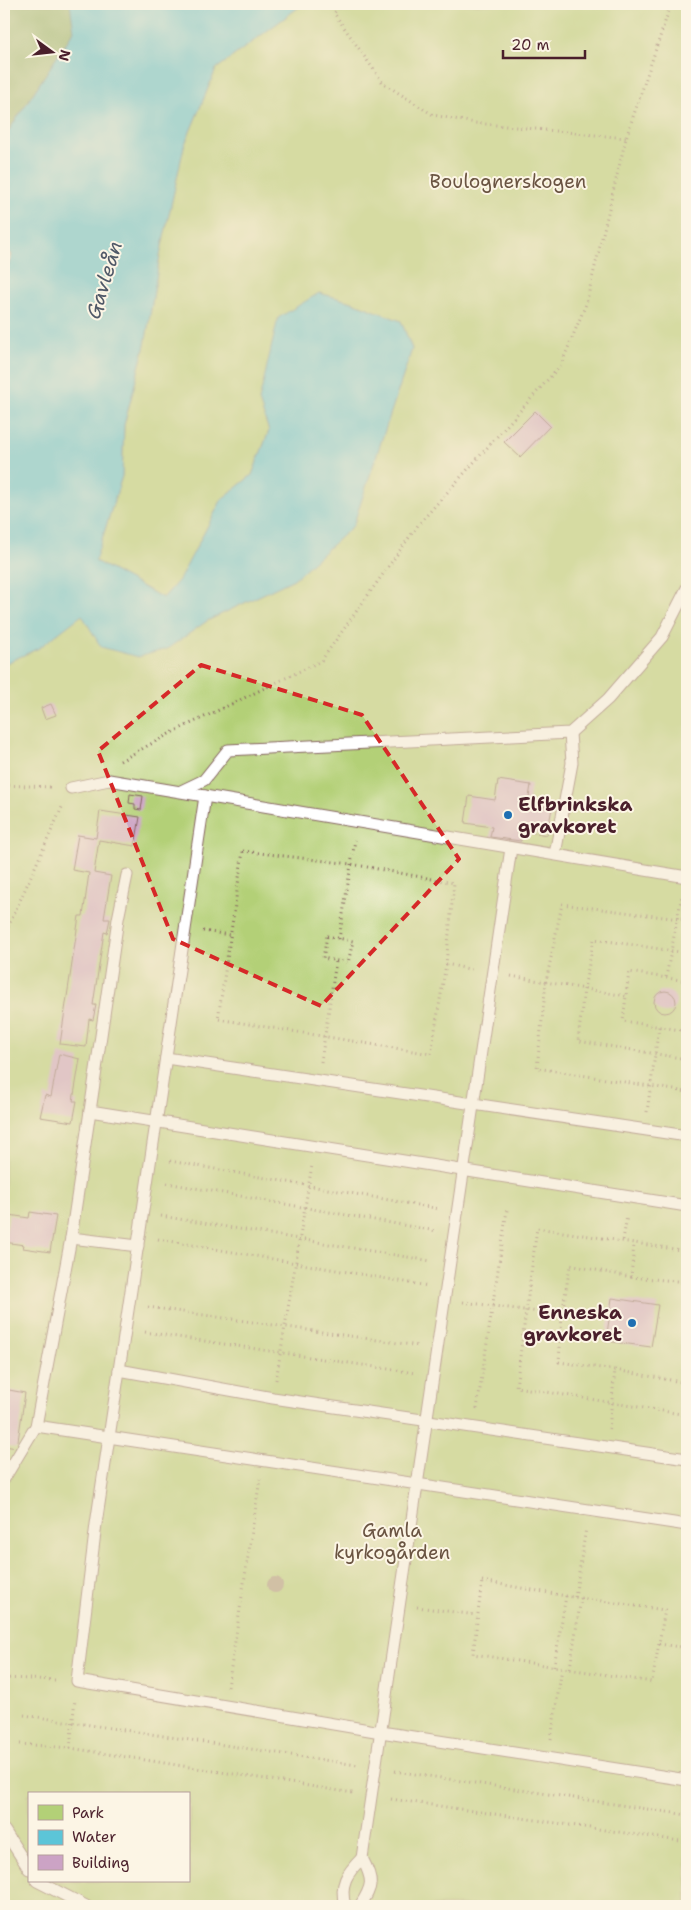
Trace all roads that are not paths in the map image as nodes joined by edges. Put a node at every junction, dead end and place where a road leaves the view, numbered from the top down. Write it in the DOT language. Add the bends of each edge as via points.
graph roads {
  1 [pos="687,588"];
  2 [pos="570,733"];
  3 [pos="71,788"];
  4 [pos="181,791"];
  5 [pos="205,796"];
  6 [pos="511,848"];
  7 [pos="554,854"];
  8 [pos="127,875"];
  9 [pos="686,877"];
  10 [pos="166,1058"];
  11 [pos="473,1104"];
  12 [pos="90,1111"];
  13 [pos="157,1121"];
  14 [pos="687,1136"];
  15 [pos="464,1170"];
  16 [pos="687,1206"];
  17 [pos="71,1238"];
  18 [pos="139,1241"];
  19 [pos="119,1370"];
  20 [pos="427,1420"];
  21 [pos="36,1426"];
  22 [pos="109,1438"];
  23 [pos="687,1459"];
  24 [pos="4,1479"];
  25 [pos="418,1483"];
  26 [pos="687,1525"];
  27 [pos="381,1732"];
  28 [pos="687,1780"];
  29 [pos="4,1830"];
  30 [pos="362,1858"];
  31 [pos="28,1867"];
  32 [pos="39,1882"];
  33 [pos="86,1906"];
  34 [pos="345,1906"];
  35 [pos="360,1906"];
  1 -- 2 [label="lane" via="662,637 608,699"];
  2 -- 4 [label="lane" via="228,750 204,780"];
  2 -- 7 [label="lane" via="572,763"];
  3 -- 4 [label="lane" via="109,780"];
  4 -- 5 [label="lane"];
  5 -- 6 [label="lane"];
  5 -- 10 [label="lane"];
  6 -- 7 [label="lane"];
  6 -- 11 [label="lane"];
  7 -- 9 [label="lane"];
  8 -- 12 [label="lane"];
  10 -- 11 [label="lane"];
  10 -- 13 [label="lane"];
  11 -- 14 [label="lane"];
  11 -- 15 [label="lane"];
  12 -- 13 [label="lane"];
  12 -- 17 [label="lane"];
  13 -- 15 [label="lane"];
  13 -- 18 [label="lane"];
  15 -- 16 [label="lane"];
  15 -- 20 [label="lane"];
  17 -- 18 [label="lane"];
  17 -- 21 [label="lane"];
  18 -- 19 [label="lane"];
  19 -- 20 [label="lane" via="273,1398"];
  19 -- 22 [label="lane"];
  20 -- 23 [label="lane"];
  20 -- 25 [label="lane"];
  21 -- 22 [label="lane"];
  21 -- 24 [label="lane"];
  22 -- 25 [label="lane"];
  22 -- 27 [label="lane" via="77,1680"];
  25 -- 26 [label="lane"];
  25 -- 27 [label="lane"];
  27 -- 28 [label="lane"];
  27 -- 30 [label="lane"];
  29 -- 31 [label="lane"];
  30 -- 34 [label="lane" via="348,1872 343,1886"];
  30 -- 35 [label="lane" via="372,1877 369,1893"];
  32 -- 33 [label="lane"];
}
